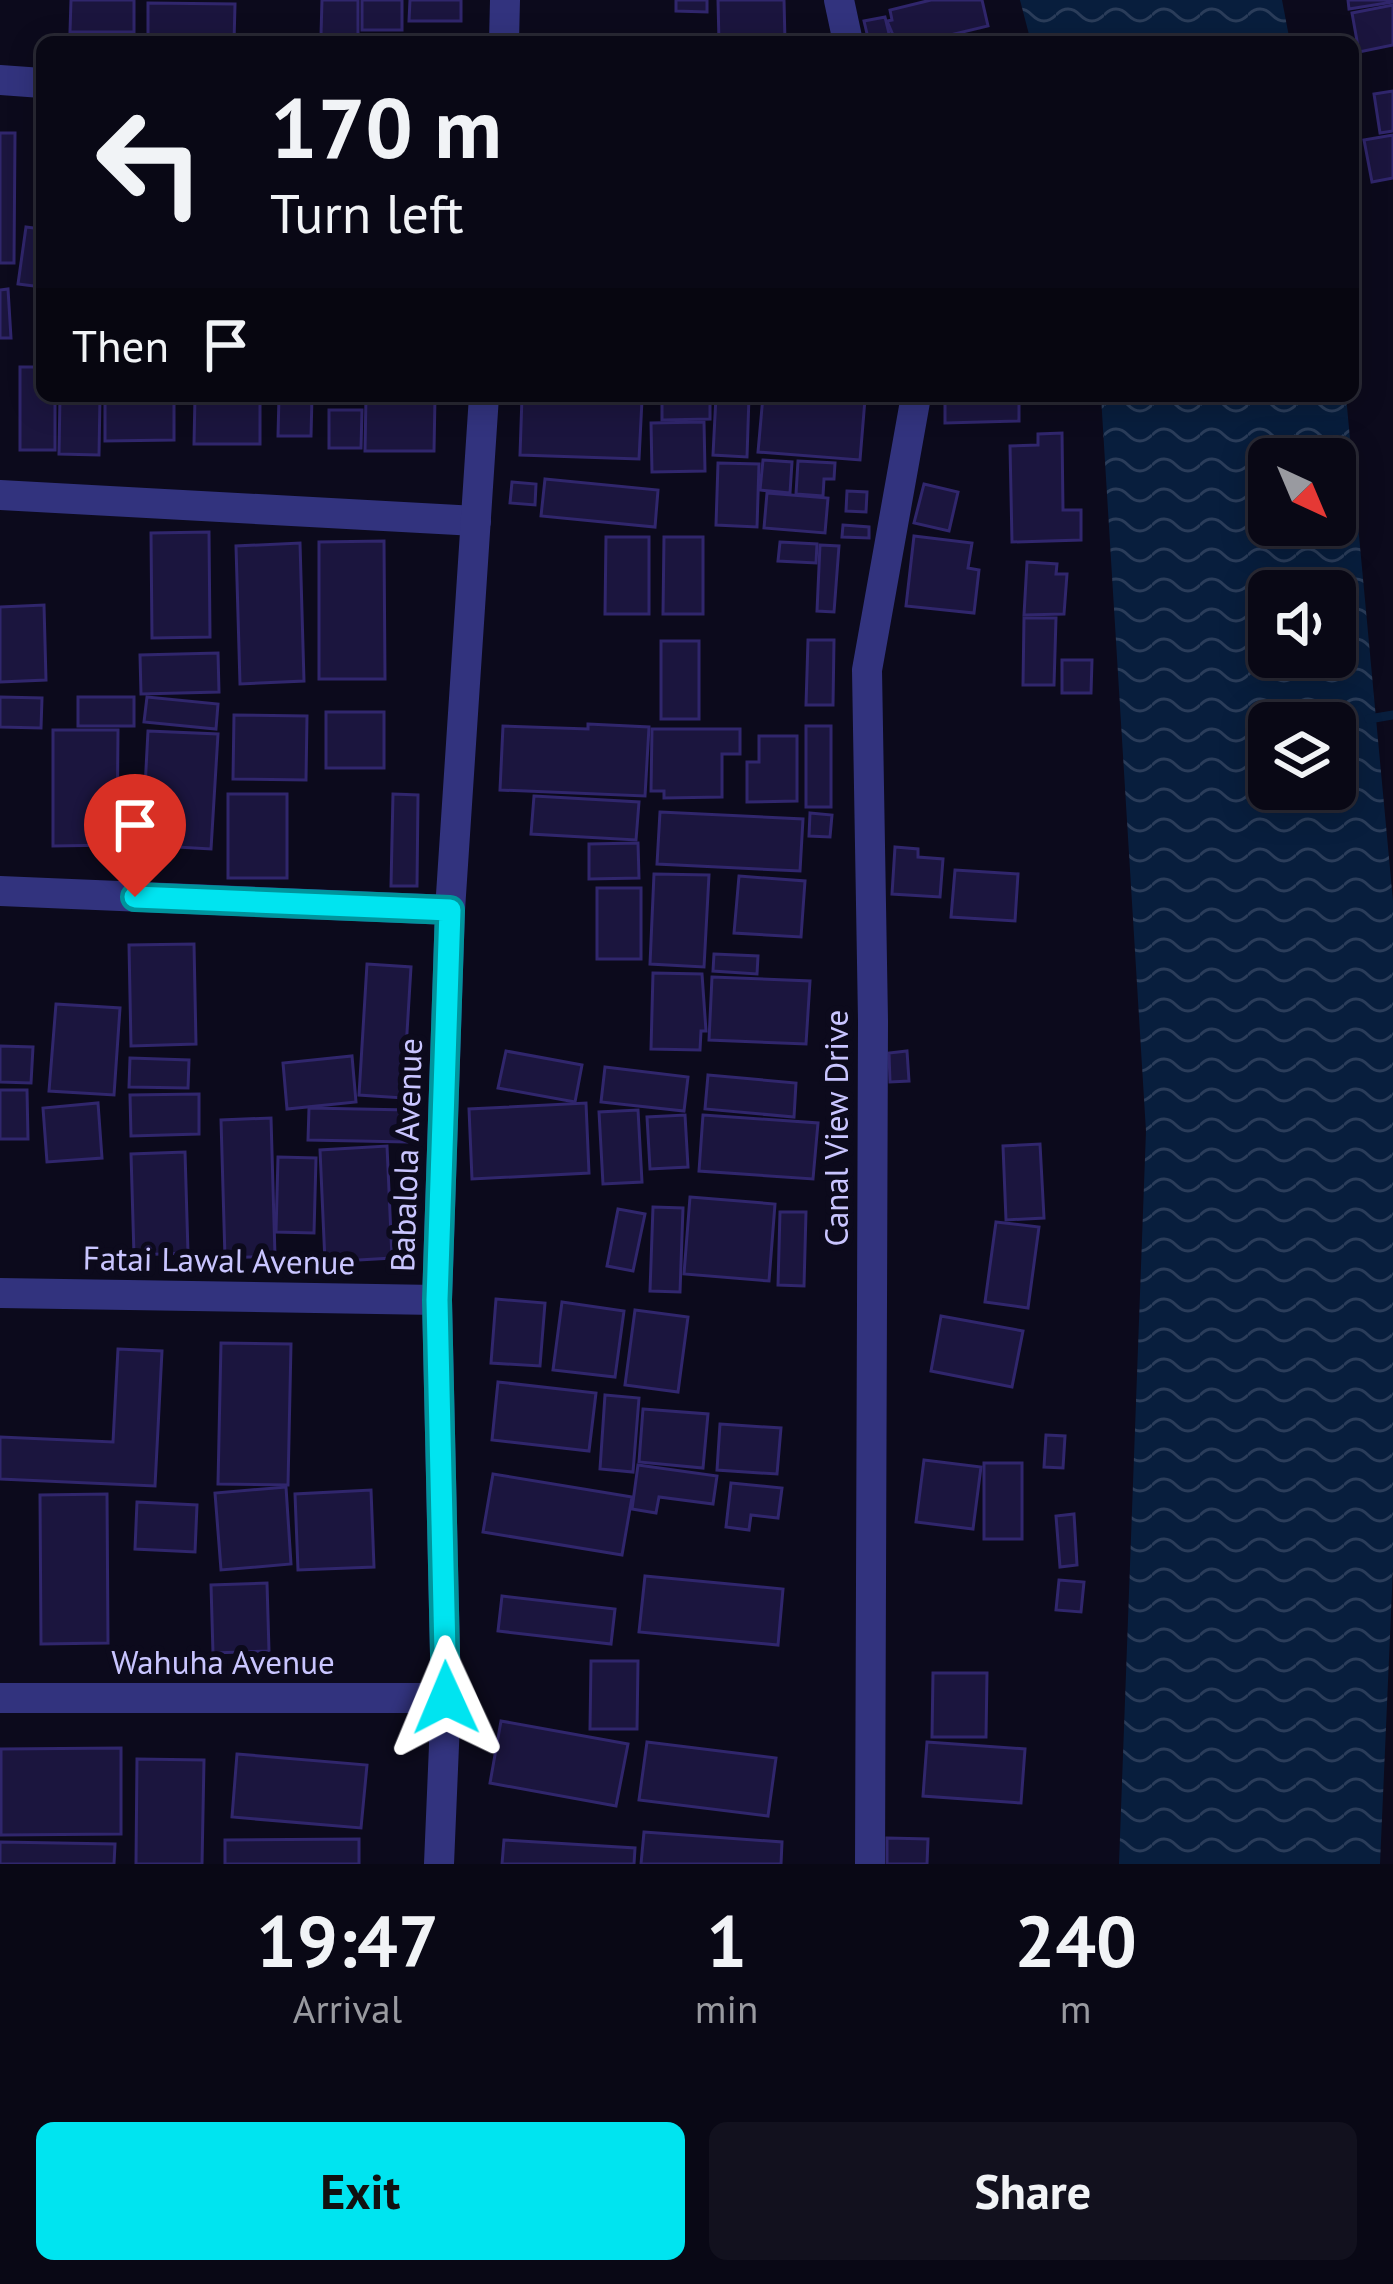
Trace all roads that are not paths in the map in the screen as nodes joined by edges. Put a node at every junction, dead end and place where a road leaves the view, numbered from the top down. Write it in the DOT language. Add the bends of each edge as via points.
graph roads {
  1 [pos="505,0"];
  2 [pos="839,0"];
  3 [pos="504,36"];
  4 [pos="847,36"];
  5 [pos="0,80"];
  6 [pos="36,83"];
  7 [pos="484,402"];
  8 [pos="915,402"];
  9 [pos="0,495"];
  10 [pos="476,520"];
  11 [pos="0,891"];
  12 [pos="450,910"];
  13 [pos="0,1293"];
  14 [pos="437,1300"];
  15 [pos="0,1698"];
  16 [pos="446,1698"];
  17 [pos="439,1864"];
  18 [pos="869,1864"];
  1 -- 3 [label="street"];
  2 -- 4 [label="street"];
  5 -- 6 [label="street"];
  7 -- 10 [label="street, Babalola Avenue"];
  8 -- 18 [label="street, Canal View Drive" via="867,670"];
  9 -- 10 [label="street"];
  10 -- 12 [label="street, Babalola Avenue"];
  11 -- 12 [label="street"];
  12 -- 14 [label="street, Babalola Avenue"];
  13 -- 14 [label="street, Fatai Lawal Avenue"];
  14 -- 16 [label="street, Babalola Avenue"];
  15 -- 16 [label="street, Wahuha Avenue"];
  16 -- 17 [label="street, Babalola Avenue"];
}
